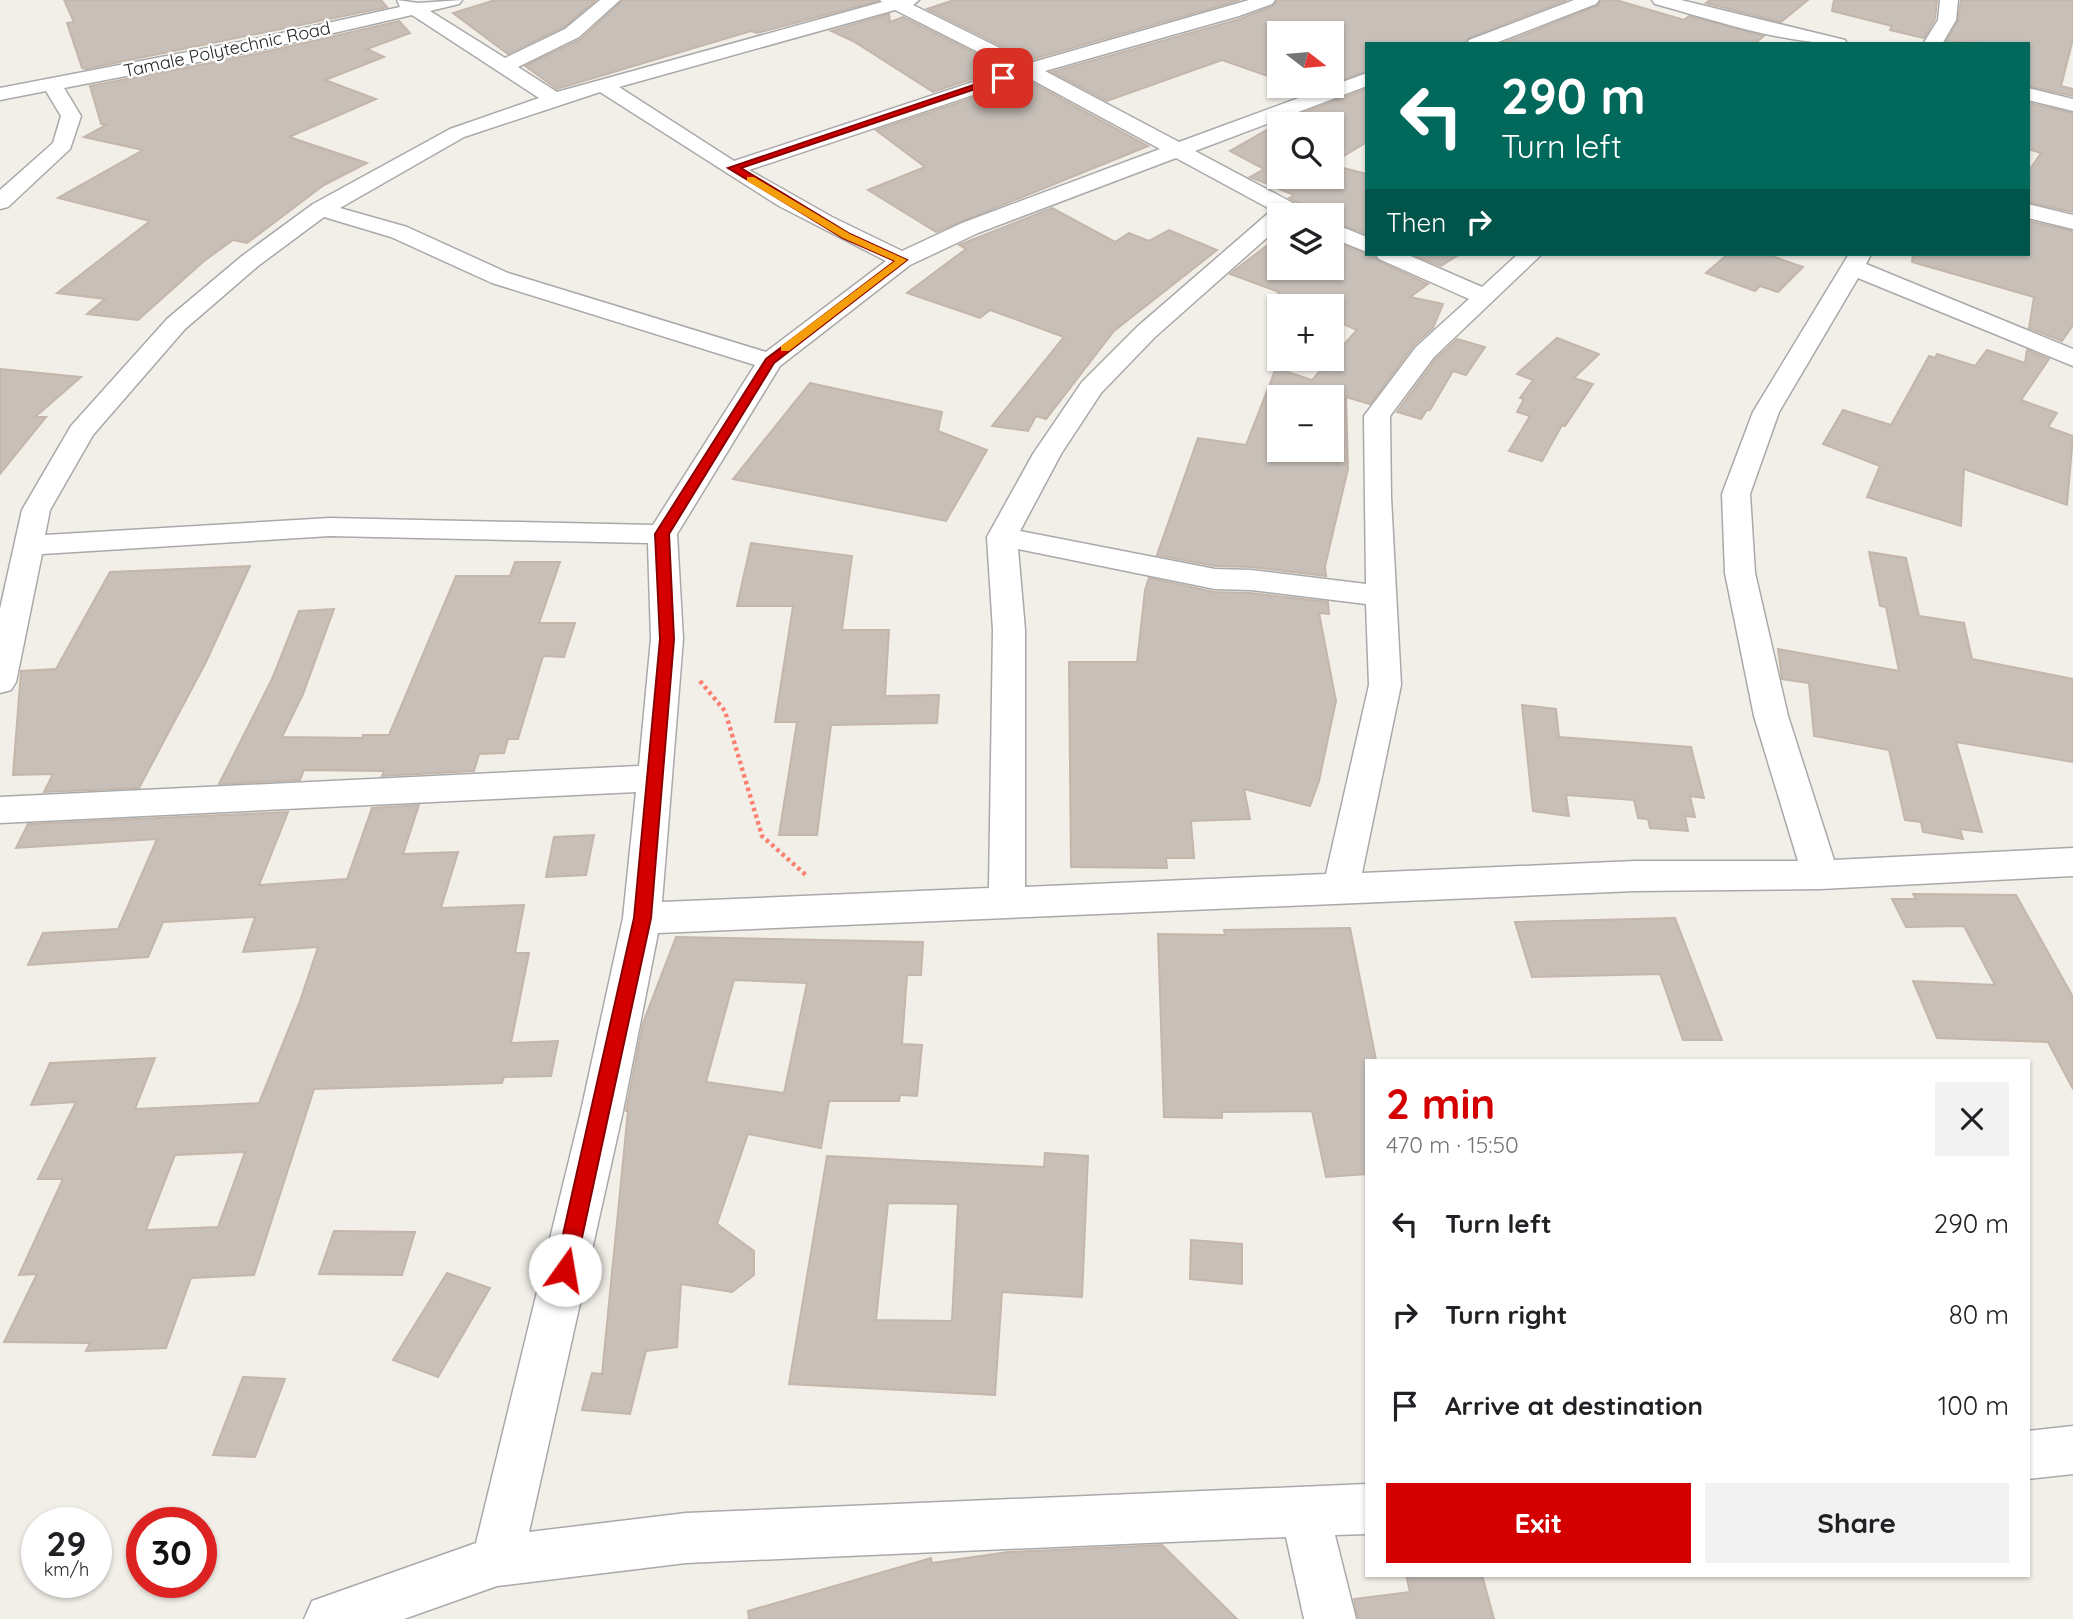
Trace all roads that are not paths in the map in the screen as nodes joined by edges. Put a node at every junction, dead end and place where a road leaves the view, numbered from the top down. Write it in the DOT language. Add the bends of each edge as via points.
graph roads {
  1 [pos="453,0"];
  2 [pos="611,0"];
  3 [pos="1207,0"];
  4 [pos="1266,0"];
  5 [pos="1590,0"];
  6 [pos="1661,0"];
  7 [pos="1949,0"];
  8 [pos="899,1"];
  9 [pos="408,4"];
  10 [pos="1233,12"];
  11 [pos="1485,42"];
  12 [pos="1829,42"];
  13 [pos="1933,42"];
  14 [pos="503,66"];
  15 [pos="1028,70"];
  16 [pos="1365,80"];
  17 [pos="52,84"];
  18 [pos="604,86"];
  19 [pos="0,94"];
  20 [pos="2030,94"];
  21 [pos="554,99"];
  22 [pos="2073,105"];
  23 [pos="1179,149"];
  24 [pos="733,168"];
  25 [pos="0,202"];
  26 [pos="1268,203"];
  27 [pos="321,209"];
  28 [pos="2030,211"];
  29 [pos="2073,222"];
  30 [pos="1267,230"];
  31 [pos="1344,235"];
  32 [pos="1365,244"];
  33 [pos="1392,256"];
  34 [pos="1529,256"];
  35 [pos="902,260"];
  36 [pos="1856,260"];
  37 [pos="1485,297"];
  38 [pos="2073,358"];
  39 [pos="770,361"];
  40 [pos="662,534"];
  41 [pos="1002,537"];
  42 [pos="29,545"];
  43 [pos="1381,596"];
  44 [pos="1,669"];
  45 [pos="654,778"];
  46 [pos="0,810"];
  47 [pos="2073,862"];
  48 [pos="1821,875"];
  49 [pos="1341,888"];
  50 [pos="1007,902"];
  51 [pos="642,918"];
  52 [pos="2073,1450"];
  53 [pos="2030,1455"];
  54 [pos="1365,1509"];
  55 [pos="1305,1513"];
  56 [pos="497,1561"];
  57 [pos="330,1619"];
  58 [pos="1330,1619"];
  1 -- 9 [label="street, Tamale Polytechnic Road"];
  2 -- 14 [label="street" via="572,33"];
  3 -- 10 [label="street"];
  4 -- 10 [label="street"];
  5 -- 11 [label="street"];
  6 -- 12 [label="street"];
  7 -- 13 [label="street" via="1947,20"];
  8 -- 15 [label="street"];
  8 -- 18 [label="street"];
  9 -- 14 [label="street"];
  9 -- 17 [label="street, Tamale Polytechnic Road" via="242,47"];
  10 -- 15 [label="street"];
  14 -- 21 [label="street"];
  15 -- 23 [label="street"];
  15 -- 24 [label="street"];
  16 -- 23 [label="street"];
  17 -- 19 [label="street, Tamale Polytechnic Road"];
  17 -- 25 [label="street" via="71,116 63,145"];
  18 -- 21 [label="street"];
  18 -- 24 [label="street"];
  20 -- 22 [label="street"];
  21 -- 27 [label="street" via="457,133"];
  23 -- 26 [label="street"];
  23 -- 35 [label="street" via="970,228"];
  24 -- 35 [label="street" via="846,236"];
  27 -- 39 [label="street" via="399,232 500,278"];
  27 -- 42 [label="street" via="176,324 81,432 36,510"];
  28 -- 29 [label="street"];
  30 -- 41 [label="street" via="1146,332 1091,388 1047,454"];
  31 -- 32 [label="street"];
  33 -- 37 [label="street"];
  34 -- 37 [label="street"];
  35 -- 39 [label="street"];
  36 -- 38 [label="street"];
  36 -- 48 [label="street" via="1766,412 1736,494 1740,573 1768,703"];
  37 -- 43 [label="street" via="1425,352 1377,416"];
  39 -- 40 [label="street"];
  40 -- 42 [label="street" via="330,527"];
  40 -- 45 [label="street" via="667,639"];
  41 -- 43 [label="street" via="1215,579 1251,579"];
  41 -- 50 [label="street" via="1010,630"];
  42 -- 44 [label="street"];
  43 -- 49 [label="street" via="1385,685"];
  45 -- 46 [label="street"];
  45 -- 51 [label="street"];
  47 -- 48 [label="street"];
  48 -- 49 [label="street" via="1635,876"];
  49 -- 50 [label="street"];
  50 -- 51 [label="street"];
  51 -- 56 [label="street"];
  52 -- 53 [label="street"];
  54 -- 55 [label="street"];
  55 -- 56 [label="street" via="685,1538"];
  55 -- 58 [label="street"];
  56 -- 57 [label="street"];
}
